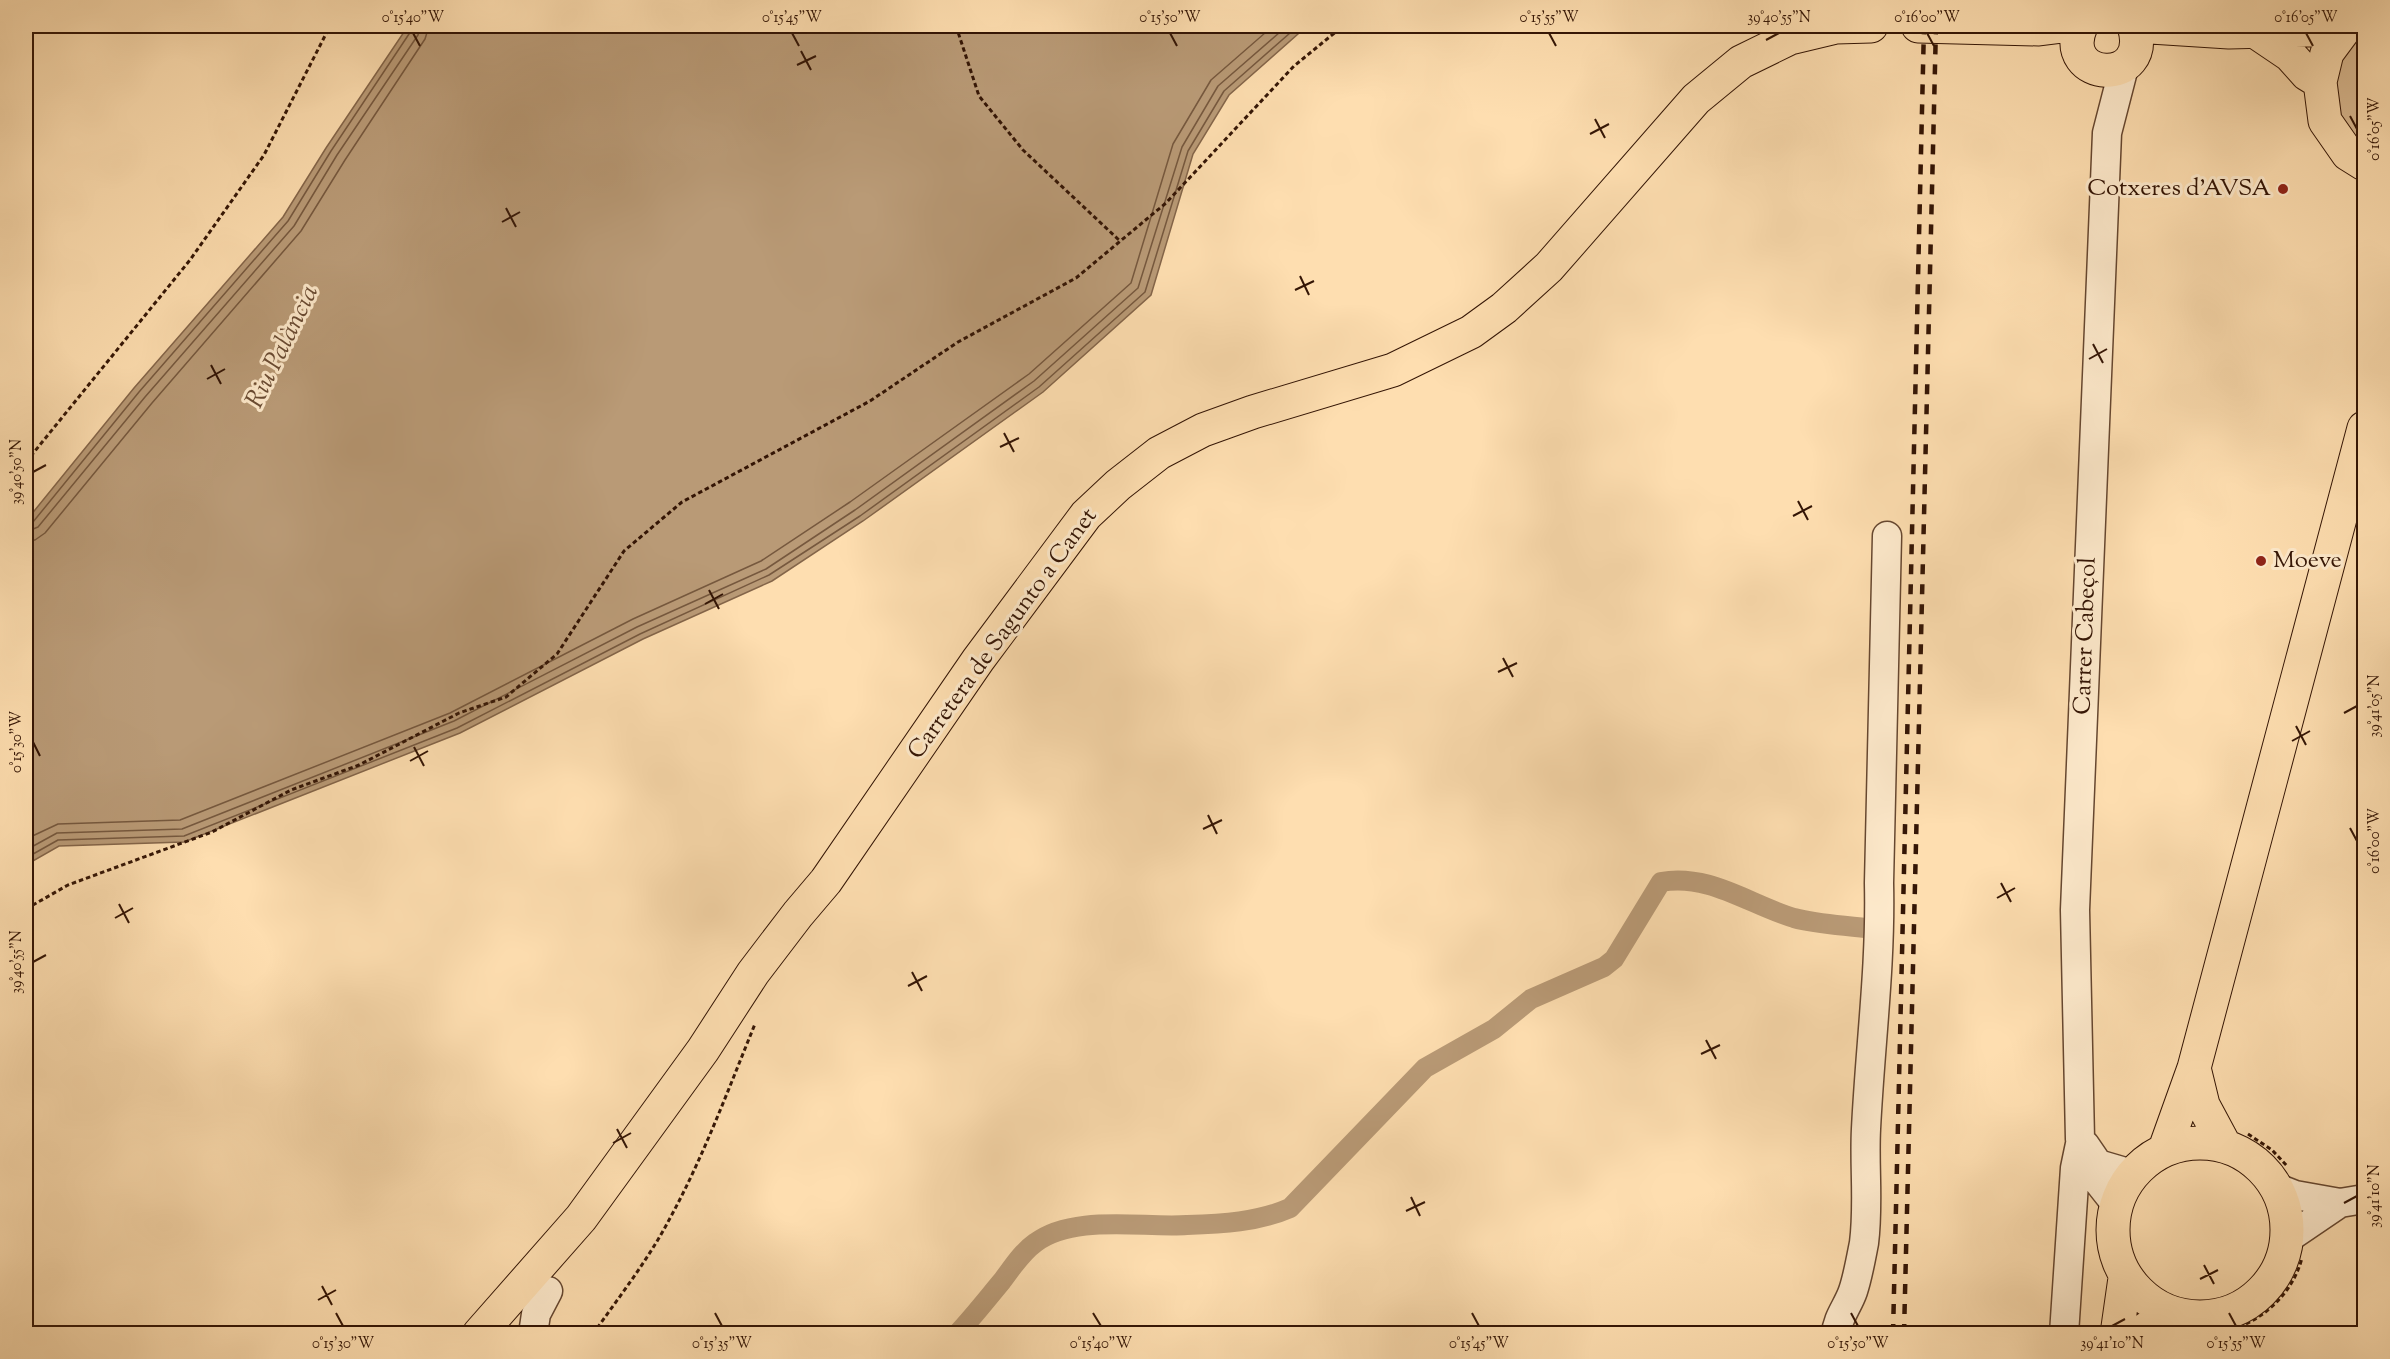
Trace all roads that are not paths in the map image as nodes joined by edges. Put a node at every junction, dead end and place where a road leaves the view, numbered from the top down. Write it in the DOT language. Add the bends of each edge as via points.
graph roads {
  1 [pos="1871,26"];
  2 [pos="1918,26"];
  3 [pos="2344,27"];
  4 [pos="2256,32"];
  5 [pos="2098,41"];
  6 [pos="2320,82"];
  7 [pos="2364,164"];
  8 [pos="2364,428"];
  9 [pos="1887,536"];
  10 [pos="826,881"];
  11 [pos="2194,1068"];
  12 [pos="673,1090"];
  13 [pos="2233,1138"];
  14 [pos="2080,1139"];
  15 [pos="2165,1149"];
  16 [pos="2132,1174"];
  17 [pos="2284,1180"];
  18 [pos="2352,1201"];
  19 [pos="2115,1203"];
  20 [pos="2295,1246"];
  21 [pos="2125,1278"];
  22 [pos="548,1292"];
  23 [pos="2169,1312"];
  24 [pos="479,1334"];
  25 [pos="498,1334"];
  26 [pos="508,1334"];
  27 [pos="533,1334"];
  28 [pos="1836,1334"];
  29 [pos="2064,1334"];
  30 [pos="2117,1334"];
  31 [pos="2139,1334"];
  1 -- 10 [label="main road, Carretera de Sagunto a Canet" via="1836,27 1790,38 1741,62 1696,99 1549,267 1471,332 1393,370 1203,430 1159,453 1118,485 1086,515 978,660"];
  2 -- 5 [label="main road"];
  3 -- 4 [label="main road"];
  3 -- 6 [label="main road" via="2326,53"];
  4 -- 5 [label="main road" via="2202,32"];
  4 -- 6 [label="main road"];
  5 -- 14 [label="street, Carrer Cabeçol" via="2107,134 2075,910"];
  6 -- 7 [label="main road" via="2325,122 2348,154"];
  8 -- 11 [label="main road"];
  9 -- 28 [label="street" via="1880,936 1866,1130 1867,1194 1863,1243 1852,1292"];
  10 -- 12 [label="main road" via="753,973"];
  10 -- 22 [label="main road" via="805,923 675,1118 612,1210"];
  11 -- 13 [label="main road" via="2203,1105"];
  11 -- 15 [label="main road"];
  12 -- 24 [label="main road" via="581,1218"];
  12 -- 25 [label="main road" via="631,1164"];
  13 -- 15 [label="main road"];
  13 -- 17 [label="main road" via="2256,1162"];
  14 -- 16 [label="street" via="2098,1164"];
  14 -- 19 [label="street, Carrer Cabeçol" via="2089,1170"];
  14 -- 29 [label="street"];
  15 -- 16 [label="main road"];
  16 -- 19 [label="main road"];
  17 -- 18 [label="street" via="2295,1195"];
  17 -- 20 [label="main road" via="2286,1213"];
  18 -- 20 [label="street"];
  19 -- 21 [label="main road" via="2112,1242"];
  20 -- 23 [label="main road" via="2274,1276 2246,1305 2208,1318"];
  21 -- 23 [label="main road" via="2144,1299"];
  21 -- 30 [label="main road"];
  22 -- 26 [label="main road"];
  22 -- 27 [label="street" via="536,1314"];
  23 -- 31 [label="main road"];
}
